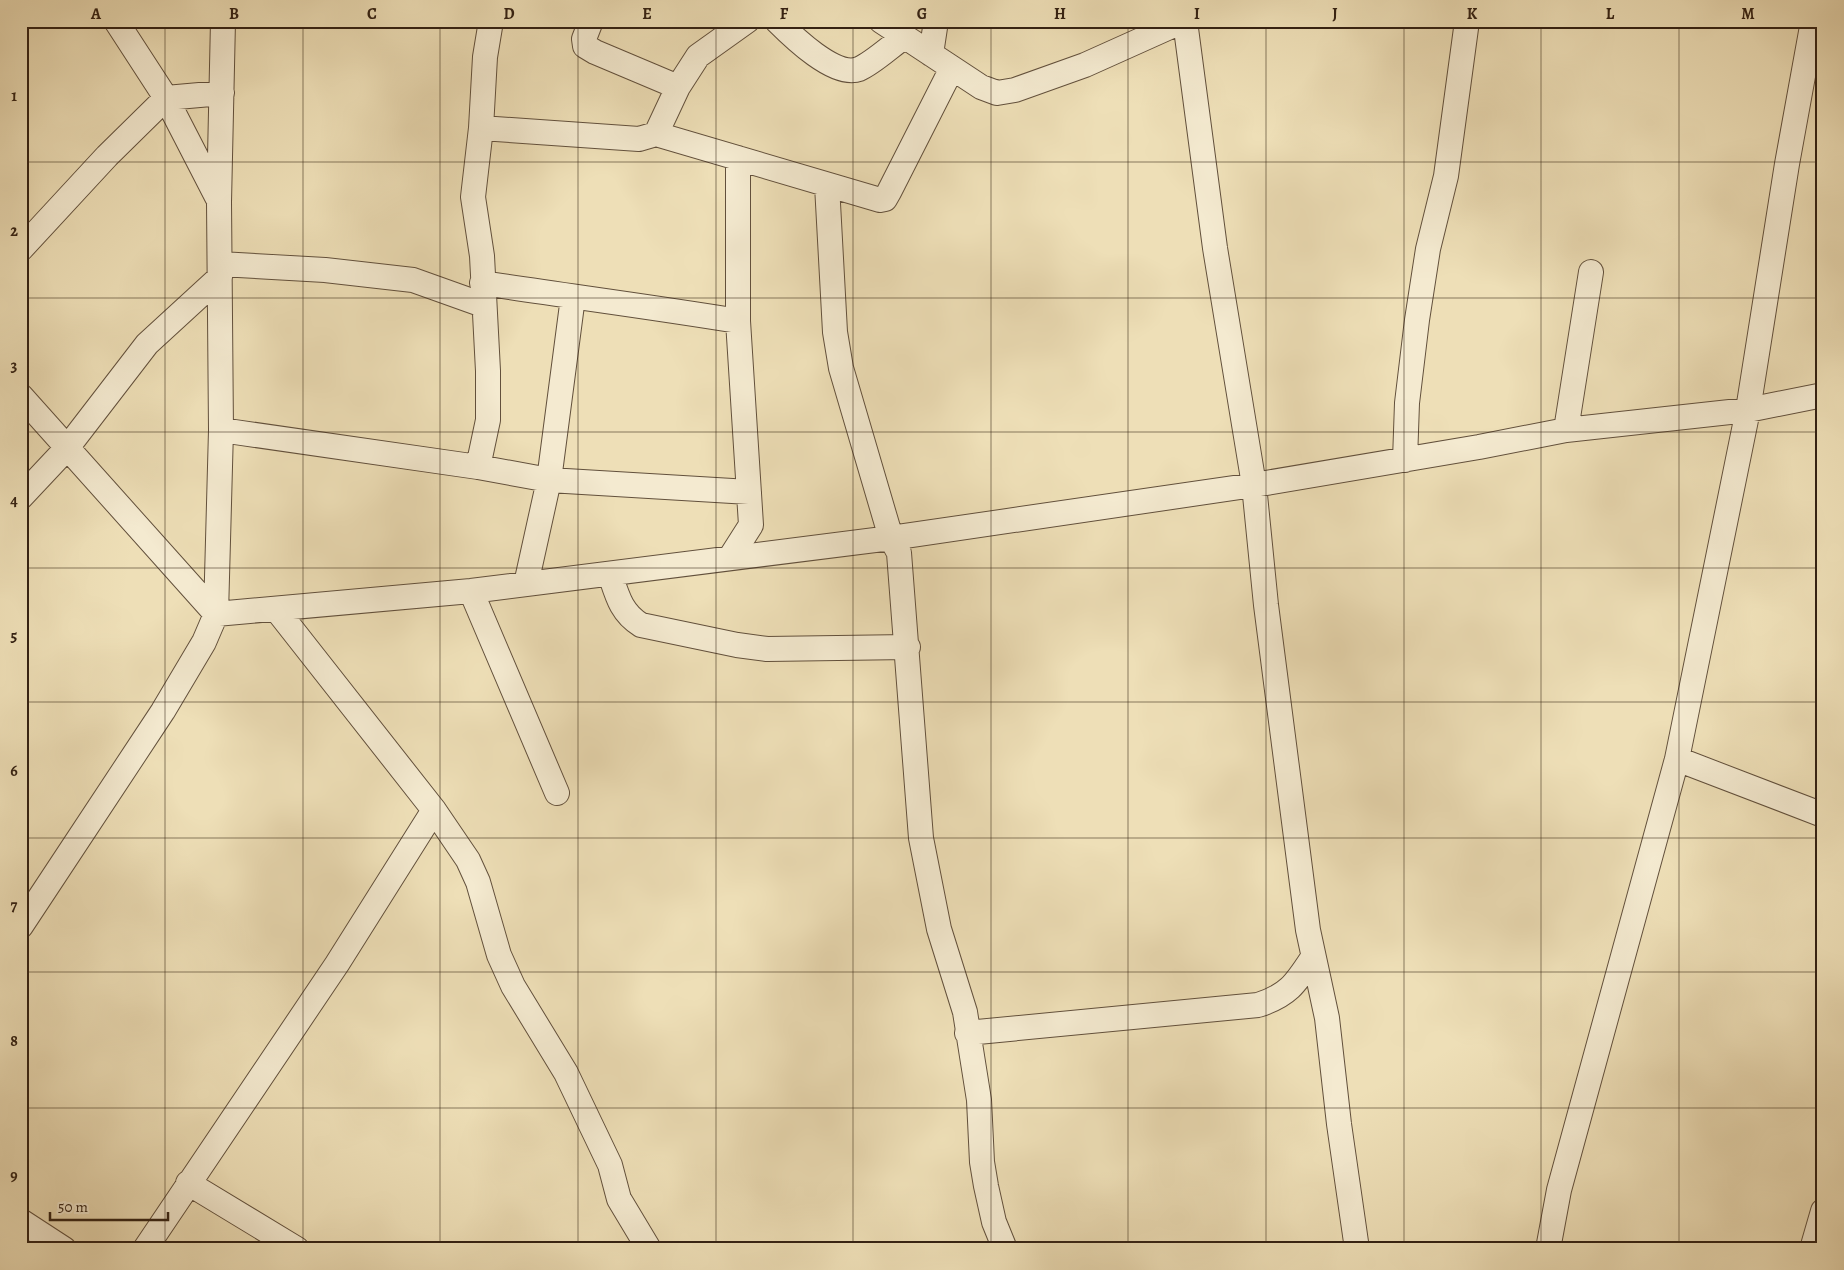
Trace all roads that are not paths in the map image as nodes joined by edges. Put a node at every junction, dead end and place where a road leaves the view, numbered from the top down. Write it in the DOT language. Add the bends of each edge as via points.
graph roads {
  1 [pos="116,21"];
  2 [pos="223,21"];
  3 [pos="491,21"];
  4 [pos="591,21"];
  5 [pos="747,21"];
  6 [pos="777,21"];
  7 [pos="881,21"];
  8 [pos="936,21"];
  9 [pos="1184,21"];
  10 [pos="1467,21"];
  11 [pos="1813,21"];
  12 [pos="904,36"];
  13 [pos="931,54"];
  14 [pos="952,68"];
  15 [pos="678,86"];
  16 [pos="222,92"];
  17 [pos="166,98"];
  18 [pos="481,128"];
  19 [pos="656,134"];
  20 [pos="738,158"];
  21 [pos="827,185"];
  22 [pos="220,202"];
  23 [pos="21,249"];
  24 [pos="220,270"];
  25 [pos="1591,272"];
  26 [pos="482,294"];
  27 [pos="574,297"];
  28 [pos="738,321"];
  29 [pos="1823,395"];
  30 [pos="21,396"];
  31 [pos="1748,410"];
  32 [pos="222,430"];
  33 [pos="1566,430"];
  34 [pos="67,448"];
  35 [pos="1405,460"];
  36 [pos="478,467"];
  37 [pos="548,480"];
  38 [pos="1254,485"];
  39 [pos="749,492"];
  40 [pos="21,497"];
  41 [pos="751,525"];
  42 [pos="891,538"];
  43 [pos="777,552"];
  44 [pos="730,558"];
  45 [pos="610,574"];
  46 [pos="526,584"];
  47 [pos="471,591"];
  48 [pos="276,609"];
  49 [pos="216,614"];
  50 [pos="908,647"];
  51 [pos="1677,759"];
  52 [pos="557,793"];
  53 [pos="434,810"];
  54 [pos="1823,815"];
  55 [pos="21,926"];
  56 [pos="1312,957"];
  57 [pos="967,1033"];
  58 [pos="188,1183"];
  59 [pos="1823,1211"];
  60 [pos="21,1221"];
  61 [pos="64,1249"];
  62 [pos="145,1249"];
  63 [pos="296,1249"];
  64 [pos="649,1249"];
  65 [pos="1005,1249"];
  66 [pos="1357,1249"];
  67 [pos="1548,1249"];
  68 [pos="1812,1249"];
  1 -- 17 [label="street"];
  2 -- 16 [label="street"];
  3 -- 18 [label="street" via="485,57"];
  4 -- 15 [label="street" via="584,39 585,46"];
  5 -- 15 [label="street" via="698,56"];
  6 -- 12 [label="street" via="800,45 847,70 859,69"];
  7 -- 12 [label="street"];
  8 -- 13 [label="street"];
  9 -- 14 [label="street" via="1085,65 1015,90 997,93 980,87"];
  9 -- 38 [label="street" via="1214,248"];
  10 -- 35 [label="street" via="1446,176 1428,250 1417,320 1407,403"];
  11 -- 31 [label="street"];
  12 -- 13 [label="street"];
  13 -- 14 [label="street"];
  14 -- 21 [label="street" via="885,199"];
  15 -- 19 [label="street"];
  16 -- 17 [label="street"];
  16 -- 22 [label="street"];
  17 -- 22 [label="street"];
  17 -- 23 [label="street"];
  18 -- 19 [label="street" via="640,139"];
  18 -- 26 [label="street" via="472,196 482,256"];
  19 -- 20 [label="street"];
  20 -- 21 [label="street"];
  20 -- 28 [label="street"];
  21 -- 42 [label="street" via="840,368"];
  22 -- 24 [label="street"];
  24 -- 26 [label="street" via="334,271 413,280"];
  24 -- 32 [label="street"];
  24 -- 34 [label="street" via="147,344"];
  25 -- 33 [label="street"];
  26 -- 27 [label="street"];
  26 -- 36 [label="street" via="488,420"];
  27 -- 28 [label="street" via="620,301"];
  27 -- 37 [label="street"];
  28 -- 39 [label="street"];
  29 -- 31 [label="street"];
  30 -- 34 [label="street"];
  31 -- 33 [label="street"];
  31 -- 51 [label="street"];
  32 -- 36 [label="street"];
  32 -- 49 [label="street"];
  33 -- 35 [label="street"];
  34 -- 40 [label="street"];
  34 -- 49 [label="street"];
  35 -- 38 [label="street"];
  36 -- 37 [label="street"];
  37 -- 39 [label="street"];
  37 -- 46 [label="street"];
  38 -- 42 [label="street"];
  38 -- 56 [label="street" via="1266,605"];
  39 -- 41 [label="street"];
  41 -- 43 [label="street"];
  41 -- 44 [label="street"];
  42 -- 43 [label="street"];
  42 -- 50 [label="street" via="899,553"];
  43 -- 44 [label="street"];
  44 -- 45 [label="street"];
  45 -- 46 [label="street"];
  45 -- 50 [label="street" via="620,603 630,618 641,625 767,649"];
  46 -- 47 [label="street"];
  47 -- 48 [label="street"];
  47 -- 52 [label="street"];
  48 -- 49 [label="street"];
  48 -- 53 [label="street"];
  49 -- 55 [label="street" via="204,642 163,711"];
  50 -- 57 [label="street" via="921,838 939,929 963,1006"];
  51 -- 54 [label="street"];
  51 -- 67 [label="street" via="1559,1190"];
  53 -- 58 [label="street" via="337,964"];
  53 -- 64 [label="street" via="468,860 478,882 499,954 514,986 566,1073 610,1164 619,1199"];
  56 -- 57 [label="street" via="1289,990 1277,999 1258,1005"];
  56 -- 66 [label="street" via="1328,1018"];
  57 -- 65 [label="street" via="979,1100 986,1186 994,1222"];
  58 -- 62 [label="street"];
  58 -- 63 [label="street"];
  59 -- 68 [label="street"];
  60 -- 61 [label="street"];
}
